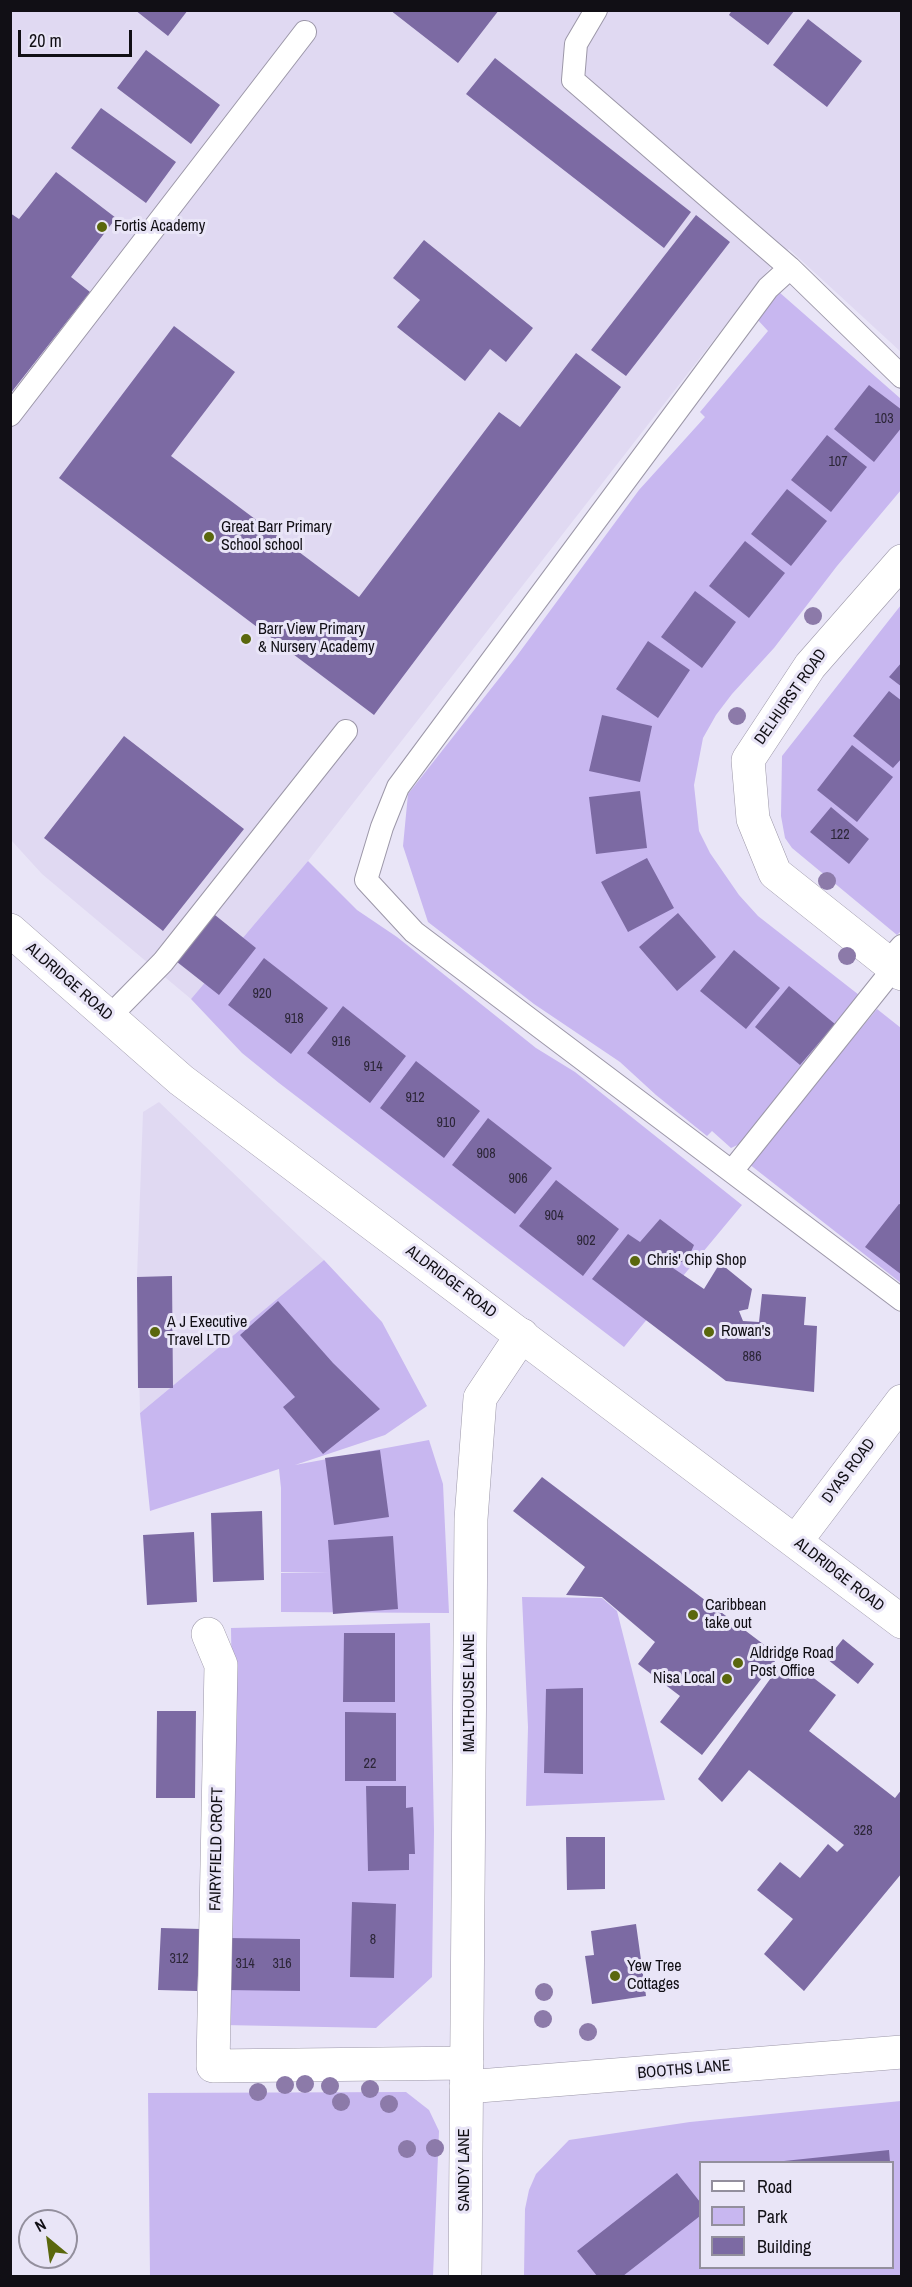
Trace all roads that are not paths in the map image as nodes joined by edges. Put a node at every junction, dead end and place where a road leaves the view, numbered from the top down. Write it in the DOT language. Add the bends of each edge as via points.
graph roads {
  1 [pos="596,10"];
  2 [pos="305,32"];
  3 [pos="790,268"];
  4 [pos="902,377"];
  5 [pos="10,415"];
  6 [pos="902,561"];
  7 [pos="346,731"];
  8 [pos="10,930"];
  9 [pos="896,963"];
  10 [pos="109,1017"];
  11 [pos="732,1171"];
  12 [pos="902,1300"];
  13 [pos="522,1335"];
  14 [pos="902,1401"];
  15 [pos="796,1541"];
  16 [pos="902,1622"];
  17 [pos="208,1634"];
  18 [pos="902,2052"];
  19 [pos="213,2066"];
  20 [pos="466,2075"];
  21 [pos="465,2277"];
  1 -- 3 [label="lane" via="576,44 573,80"];
  2 -- 5 [label="lane"];
  3 -- 4 [label="lane"];
  3 -- 11 [label="lane" via="768,288 398,787 366,880 414,932"];
  6 -- 9 [label="street, DELHURST ROAD" via="810,666 748,760 753,819 775,873"];
  7 -- 10 [label="lane" via="163,962"];
  8 -- 10 [label="street, ALDRIDGE ROAD"];
  9 -- 11 [label="lane"];
  10 -- 13 [label="street, ALDRIDGE ROAD" via="181,1080"];
  11 -- 12 [label="lane"];
  13 -- 15 [label="street, ALDRIDGE ROAD"];
  13 -- 20 [label="street, MALTHOUSE LANE" via="480,1398 471,1519"];
  14 -- 15 [label="street, DYAS ROAD"];
  15 -- 16 [label="street, ALDRIDGE ROAD"];
  17 -- 19 [label="street, FAIRYFIELD CROFT" via="221,1665"];
  18 -- 20 [label="street, BOOTHS LANE"];
  19 -- 20 [label="street, BOOTHS LANE"];
  20 -- 21 [label="street, SANDY LANE"];
}
